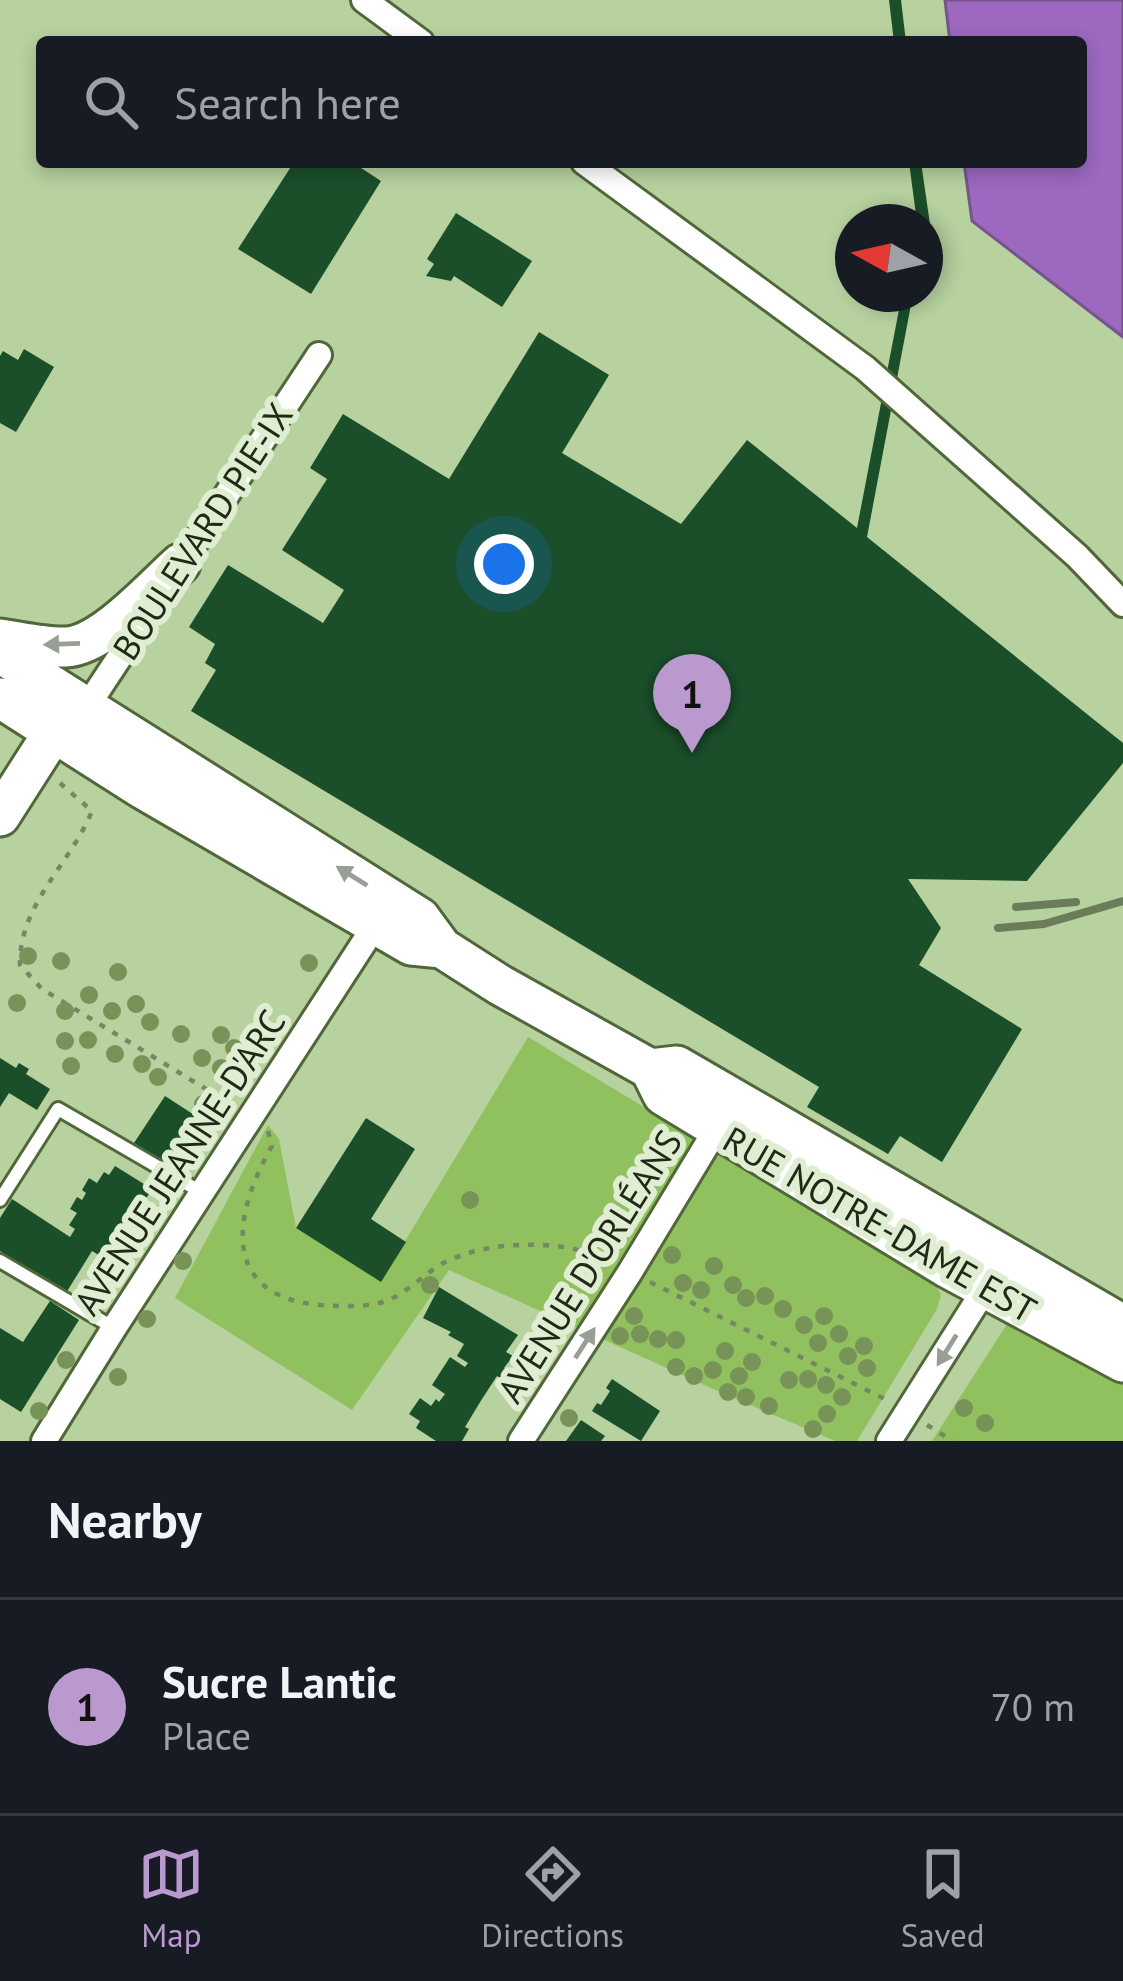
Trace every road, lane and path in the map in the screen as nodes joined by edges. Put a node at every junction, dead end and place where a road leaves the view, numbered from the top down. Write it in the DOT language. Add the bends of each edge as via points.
graph roads {
  1 [pos="364,0"];
  2 [pos="413,36"];
  3 [pos="592,168"];
  4 [pos="319,355"];
  5 [pos="180,564"];
  6 [pos="1123,604"];
  7 [pos="0,639"];
  8 [pos="0,653"];
  9 [pos="0,698"];
  10 [pos="86,708"];
  11 [pos="45,729"];
  12 [pos="0,777"];
  13 [pos="92,812"];
  14 [pos="0,816"];
  15 [pos="376,924"];
  16 [pos="442,948"];
  17 [pos="650,1070"];
  18 [pos="251,1117"];
  19 [pos="717,1128"];
  20 [pos="201,1192"];
  21 [pos="0,1200"];
  22 [pos="0,1262"];
  23 [pos="630,1273"];
  24 [pos="995,1273"];
  25 [pos="1123,1325"];
  26 [pos="114,1328"];
  27 [pos="1123,1362"];
  28 [pos="907,1412"];
  29 [pos="44,1441"];
  30 [pos="521,1441"];
  31 [pos="889,1441"];
  32 [pos="953,1441"];
  1 -- 2 [label="street"];
  3 -- 6 [label="street" via="865,368"];
  4 -- 5 [label="street, BOULEVARD PIE-IX"];
  5 -- 7 [label="main road, one-way" via="78,646"];
  5 -- 10 [label="street, BOULEVARD PIE-IX"];
  8 -- 10 [label="main road, RUE NOTRE-DAME EST"];
  9 -- 11 [label="main road, RUE NOTRE-DAME EST"];
  10 -- 11 [label="main road"];
  16 -- 10 [label="main road, RUE NOTRE-DAME EST, one-way" via="420,918"];
  11 -- 12 [label="main road"];
  11 -- 14 [label="main road"];
  11 -- 15 [label="main road, RUE NOTRE-DAME EST"];
  13 -- 18 [label="path" via="23,929 20,965 42,989"];
  15 -- 16 [label="main road, RUE NOTRE-DAME EST" via="411,945"];
  15 -- 18 [label="street, AVENUE JEANNE-D'ARC"];
  16 -- 17 [label="main road, RUE NOTRE-DAME EST"];
  17 -- 19 [label="main road, RUE NOTRE-DAME EST" via="663,1095"];
  17 -- 24 [label="main road, RUE NOTRE-DAME EST" via="677,1066"];
  18 -- 20 [label="street, AVENUE JEANNE-D'ARC"];
  18 -- 23 [label="path" via="272,1146 248,1206 245,1256 274,1295 330,1306 376,1304 463,1254 513,1245 579,1250"];
  19 -- 23 [label="street, AVENUE D'ORLÉANS"];
  19 -- 24 [label="main road, RUE NOTRE-DAME EST" via="948,1268"];
  20 -- 21 [label="lane" via="58,1109"];
  20 -- 26 [label="street, AVENUE JEANNE-D'ARC"];
  22 -- 26 [label="lane"];
  23 -- 28 [label="path"];
  30 -- 23 [label="street, AVENUE D'ORLÉANS, one-way"];
  24 -- 25 [label="main road, RUE NOTRE-DAME EST"];
  24 -- 27 [label="main road, RUE NOTRE-DAME EST"];
  24 -- 28 [label="street, one-way"];
  26 -- 29 [label="street, AVENUE JEANNE-D'ARC"];
  28 -- 31 [label="street"];
  28 -- 32 [label="path"];
}
